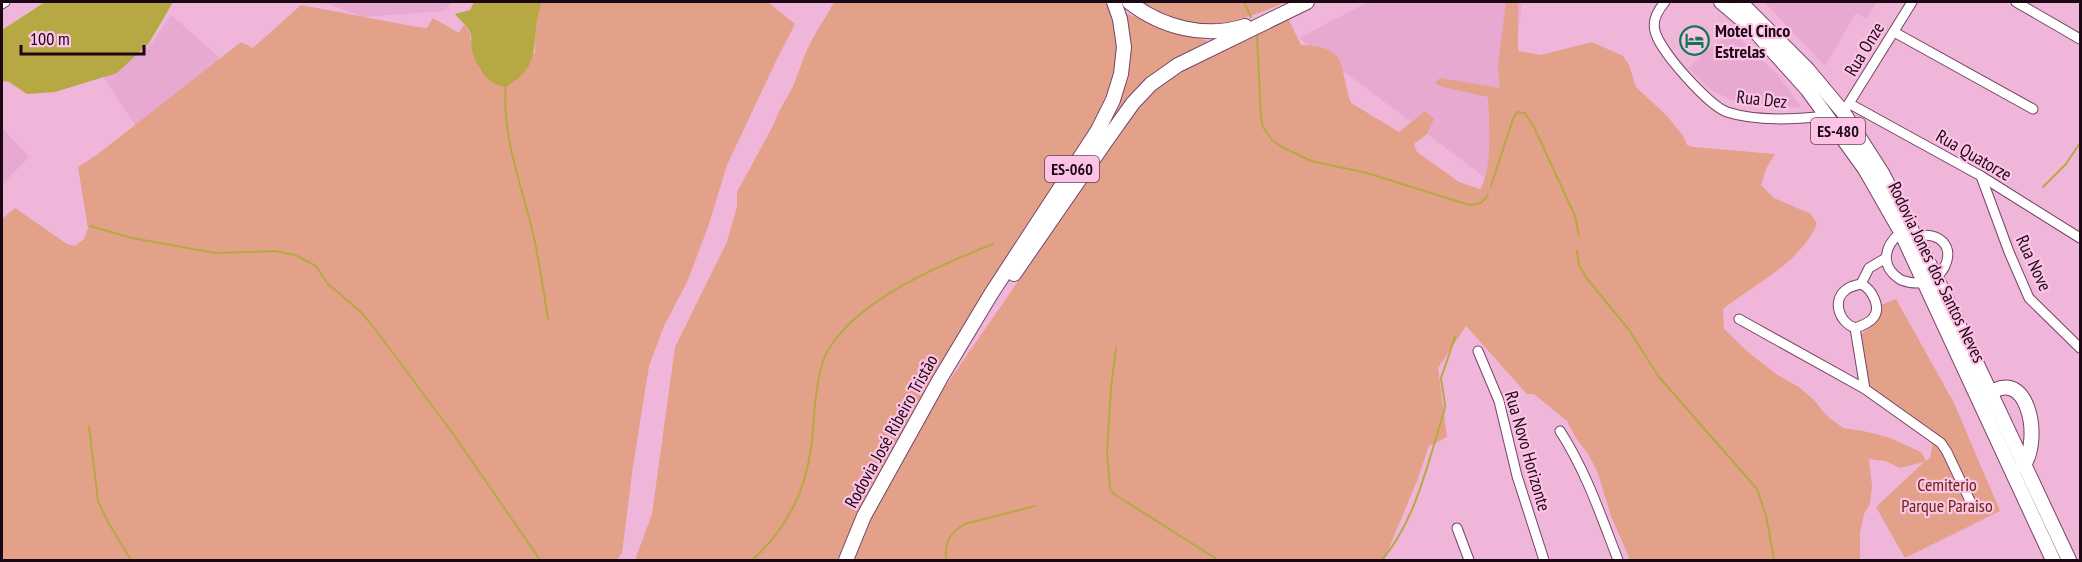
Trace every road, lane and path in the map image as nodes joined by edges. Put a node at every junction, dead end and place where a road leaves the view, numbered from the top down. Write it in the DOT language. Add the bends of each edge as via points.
graph roads {
  1 [pos="1114,2"];
  2 [pos="1129,2"];
  3 [pos="1307,2"];
  4 [pos="1665,2"];
  5 [pos="1721,2"];
  6 [pos="1740,2"];
  7 [pos="1912,2"];
  8 [pos="2016,2"];
  9 [pos="1291,9"];
  10 [pos="1894,32"];
  11 [pos="2080,39"];
  12 [pos="1846,108"];
  13 [pos="2034,109"];
  14 [pos="1828,116"];
  15 [pos="1981,176"];
  16 [pos="1901,232"];
  17 [pos="1916,236"];
  18 [pos="2080,238"];
  19 [pos="1886,258"];
  20 [pos="1930,280"];
  21 [pos="1861,284"];
  22 [pos="1739,319"];
  23 [pos="974,322"];
  24 [pos="1855,328"];
  25 [pos="2080,348"];
  26 [pos="1478,351"];
  27 [pos="1865,389"];
  28 [pos="1985,398"];
  29 [pos="1560,431"];
  30 [pos="2023,466"];
  31 [pos="1972,505"];
  32 [pos="1457,528"];
  33 [pos="846,561"];
  34 [pos="1469,561"];
  35 [pos="1544,561"];
  36 [pos="1618,561"];
  37 [pos="2053,561"];
  38 [pos="2068,561"];
  1 -- 23 [label="main road, Rodovia José Ribeiro Tristão / ES-060" via="1124,46 1113,99 1098,130"];
  2 -- 9 [label="main road" via="1166,23 1208,32 1232,30"];
  3 -- 9 [label="main road, Rodovia José Ribeiro Tristão / ES-060"];
  4 -- 14 [label="street, Rua Dez" via="1654,19 1654,31 1683,73 1716,107 1751,116"];
  5 -- 14 [label="main road, Rodovia Jones dos Santos Neves / ES-480" via="1754,30"];
  6 -- 12 [label="main road, Rodovia Jones dos Santos Neves / ES-480"];
  7 -- 10 [label="street, Rua Onze"];
  8 -- 11 [label="street"];
  9 -- 23 [label="main road, Rodovia José Ribeiro Tristão / ES-060" via="1178,65 1151,84 1115,129 1029,255"];
  10 -- 12 [label="street, Rua Onze"];
  10 -- 13 [label="street"];
  12 -- 15 [label="street, Rua Quatorze"];
  12 -- 17 [label="main road, Rodovia Jones dos Santos Neves / ES-480"];
  14 -- 16 [label="main road, Rodovia Jones dos Santos Neves / ES-480" via="1865,169"];
  15 -- 18 [label="street, Rua Quatorze"];
  15 -- 25 [label="street, Rua Nove" via="2029,298"];
  16 -- 19 [label="street" via="1891,241"];
  16 -- 20 [label="main road, Rodovia Jones dos Santos Neves / ES-480"];
  17 -- 20 [label="main road, Rodovia Jones dos Santos Neves / ES-480"];
  17 -- 20 [label="street" via="1935,236 1947,249 1948,264"];
  19 -- 20 [label="street" via="1897,278 1905,282"];
  19 -- 21 [label="street" via="1869,268"];
  20 -- 28 [label="main road, Rodovia Jones dos Santos Neves / ES-480"];
  21 -- 24 [label="street" via="1872,293 1876,310 1873,319"];
  21 -- 24 [label="street" via="1847,289 1839,300 1841,318"];
  22 -- 27 [label="street"];
  23 -- 33 [label="main road, Rodovia José Ribeiro Tristão / ES-060" via="864,516"];
  24 -- 27 [label="street"];
  26 -- 35 [label="street, Rua Novo Horizonte" via="1499,401"];
  27 -- 31 [label="street" via="1941,443"];
  28 -- 30 [label="main road, Rodovia Jones dos Santos Neves / ES-480"];
  28 -- 30 [label="main road" via="1998,388 2010,388 2026,403 2031,444"];
  28 -- 37 [label="main road, Rodovia Jones dos Santos Neves / ES-480"];
  29 -- 36 [label="street" via="1576,455"];
  30 -- 38 [label="main road, Rodovia Jones dos Santos Neves / ES-480"];
  32 -- 34 [label="street"];
}
